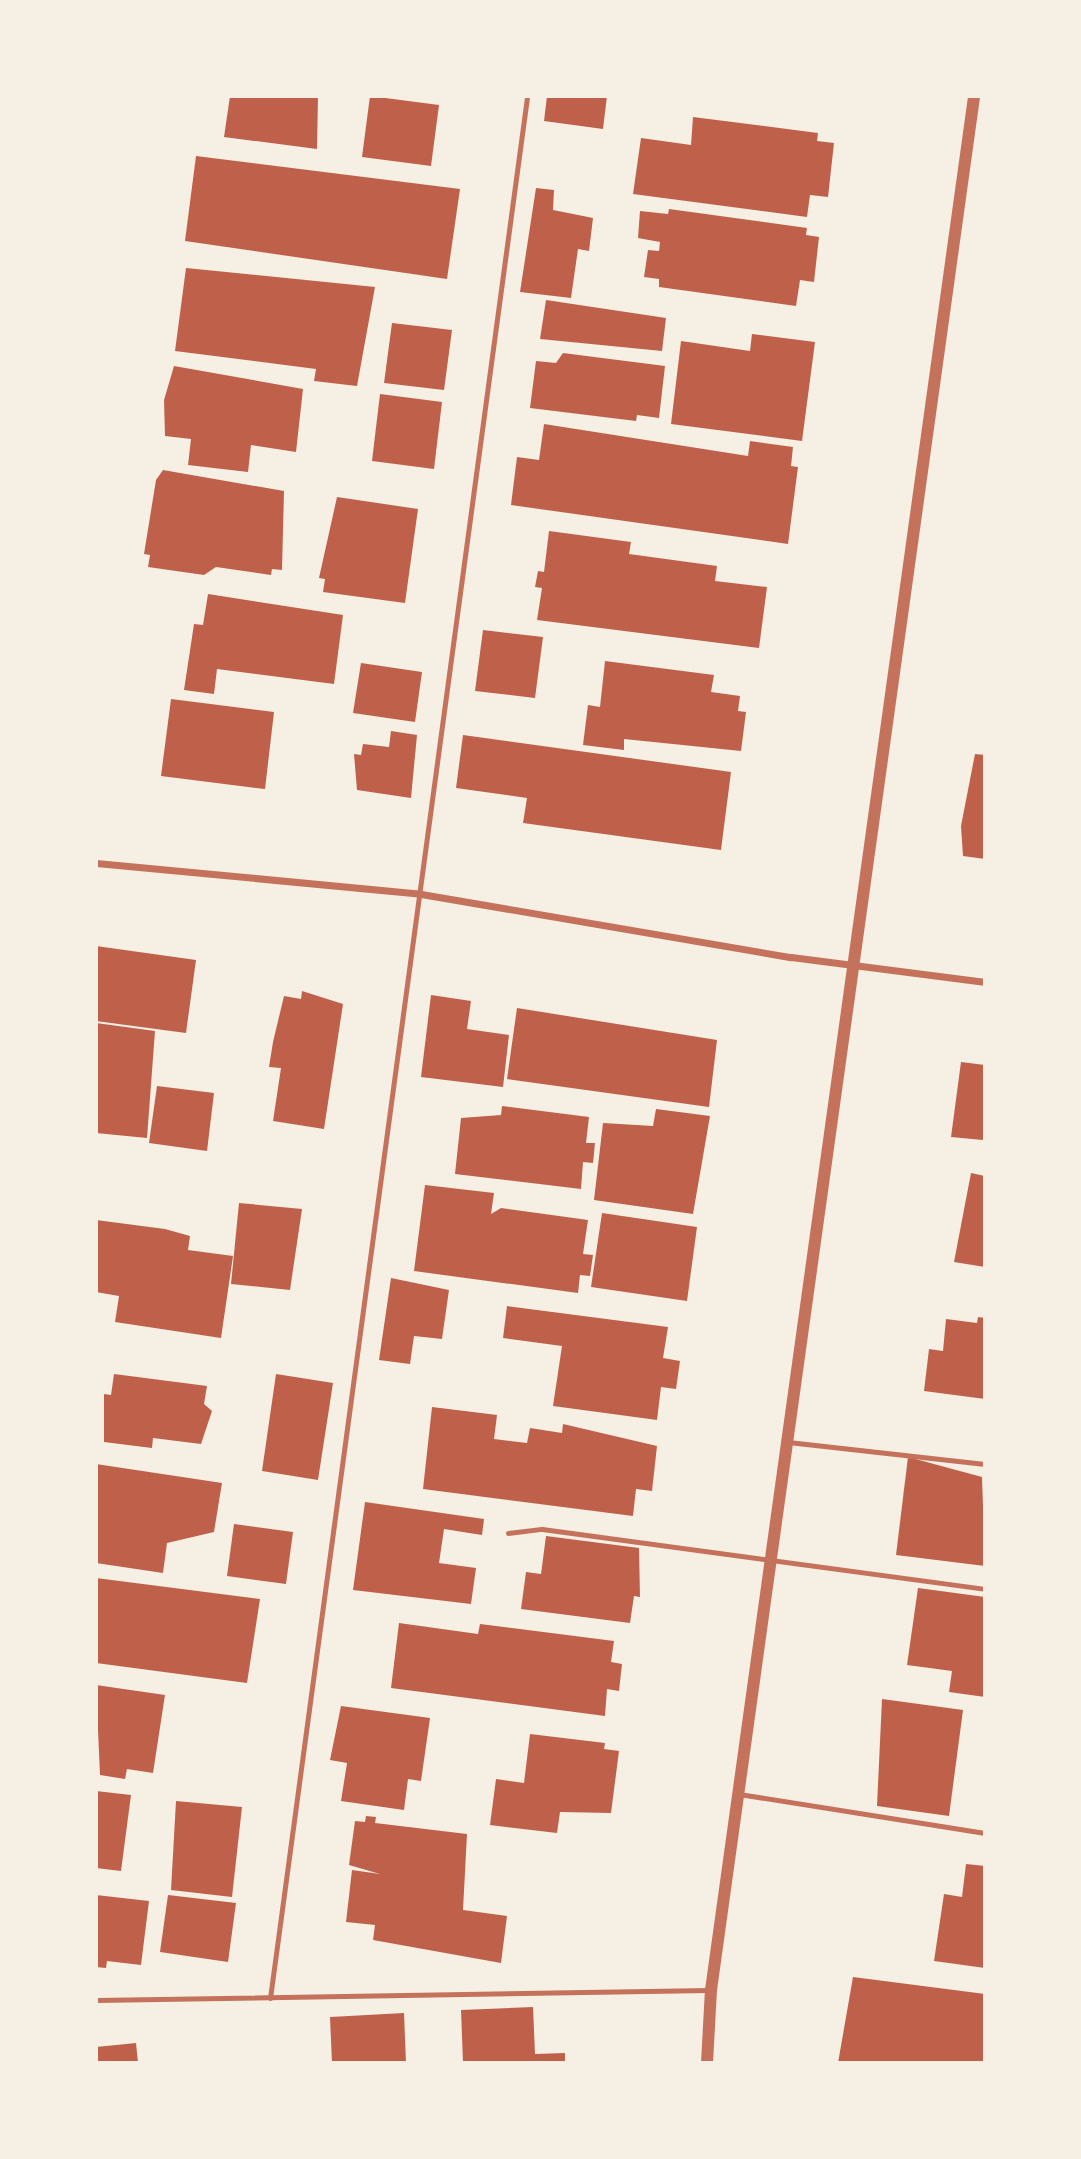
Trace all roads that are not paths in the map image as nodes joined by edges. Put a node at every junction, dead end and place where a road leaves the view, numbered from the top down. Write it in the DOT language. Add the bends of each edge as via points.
graph roads {
  1 [pos="527,96"];
  2 [pos="974,96"];
  3 [pos="96,863"];
  4 [pos="421,894"];
  5 [pos="853,965"];
  6 [pos="985,982"];
  7 [pos="788,1442"];
  8 [pos="985,1464"];
  9 [pos="508,1534"];
  10 [pos="771,1564"];
  11 [pos="985,1589"];
  12 [pos="739,1794"];
  13 [pos="985,1833"];
  14 [pos="711,1990"];
  15 [pos="270,1998"];
  16 [pos="96,2000"];
  17 [pos="706,2063"];
  1 -- 4 [label="lane"];
  2 -- 5 [label="street"];
  3 -- 4 [label="street"];
  4 -- 5 [label="street"];
  4 -- 15 [label="lane"];
  5 -- 6 [label="street"];
  5 -- 7 [label="street"];
  7 -- 8 [label="lane"];
  7 -- 10 [label="street"];
  9 -- 10 [label="lane" via="542,1528"];
  10 -- 11 [label="lane"];
  10 -- 12 [label="street"];
  12 -- 13 [label="lane"];
  12 -- 14 [label="street"];
  14 -- 15 [label="lane"];
  14 -- 17 [label="street"];
  15 -- 16 [label="lane"];
}
